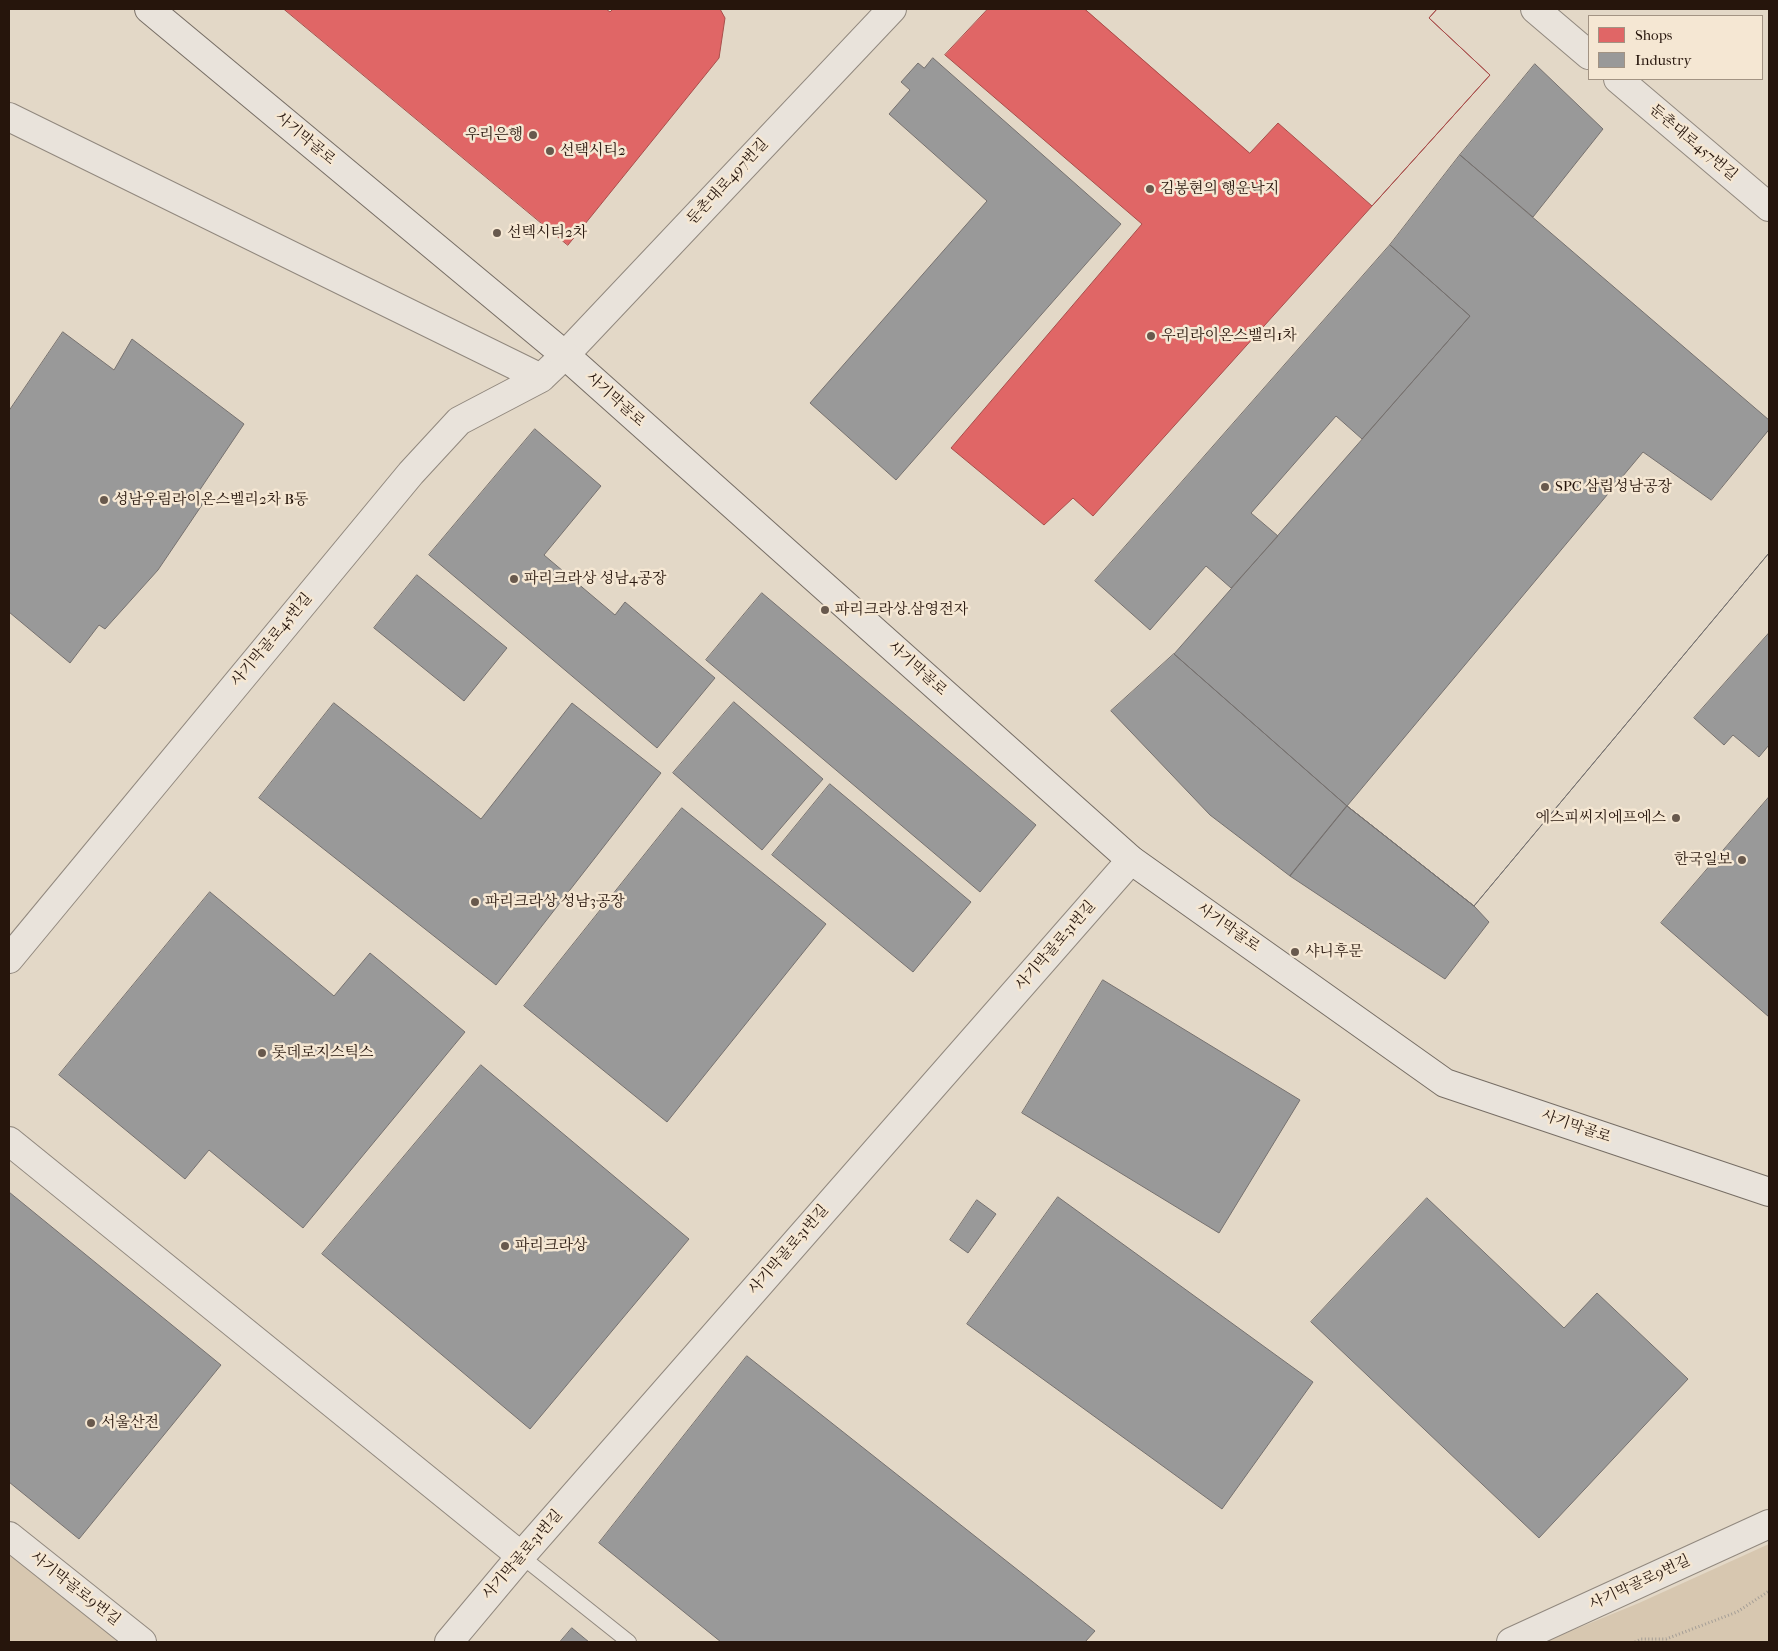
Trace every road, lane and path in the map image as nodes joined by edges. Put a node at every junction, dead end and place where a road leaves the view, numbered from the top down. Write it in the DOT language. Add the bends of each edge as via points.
graph roads {
  1 [pos="149,9"];
  2 [pos="892,9"];
  3 [pos="1535,9"];
  4 [pos="1588,54"];
  5 [pos="1619,80"];
  6 [pos="9,117"];
  7 [pos="1769,206"];
  8 [pos="565,355"];
  9 [pos="541,378"];
  10 [pos="1131,860"];
  11 [pos="9,959"];
  12 [pos="9,1141"];
  13 [pos="1769,1192"];
  14 [pos="1769,1524"];
  15 [pos="9,1536"];
  16 [pos="521,1556"];
  17 [pos="1769,1591"];
  18 [pos="142,1642"];
  19 [pos="448,1642"];
  20 [pos="629,1642"];
  21 [pos="1511,1642"];
  22 [pos="1635,1642"];
  1 -- 8 [label="street, 사기막골로"];
  2 -- 8 [label="street, 둔촌대로497번길"];
  3 -- 4 [label="street"];
  5 -- 7 [label="street, 둔촌대로457번길"];
  6 -- 9 [label="street"];
  8 -- 9 [label="street, 사기막골로45번길"];
  8 -- 10 [label="street, 사기막골로"];
  9 -- 11 [label="street, 사기막골로45번길" via="459,420 411,473"];
  10 -- 13 [label="street, 사기막골로" via="1445,1083"];
  10 -- 16 [label="street, 사기막골로31번길"];
  12 -- 16 [label="street"];
  14 -- 21 [label="street, 사기막골로9번길"];
  15 -- 18 [label="street, 사기막골로9번길"];
  16 -- 19 [label="street, 사기막골로31번길"];
  16 -- 20 [label="lane"];
  17 -- 22 [label="path" via="1737,1612 1666,1639"];
}
